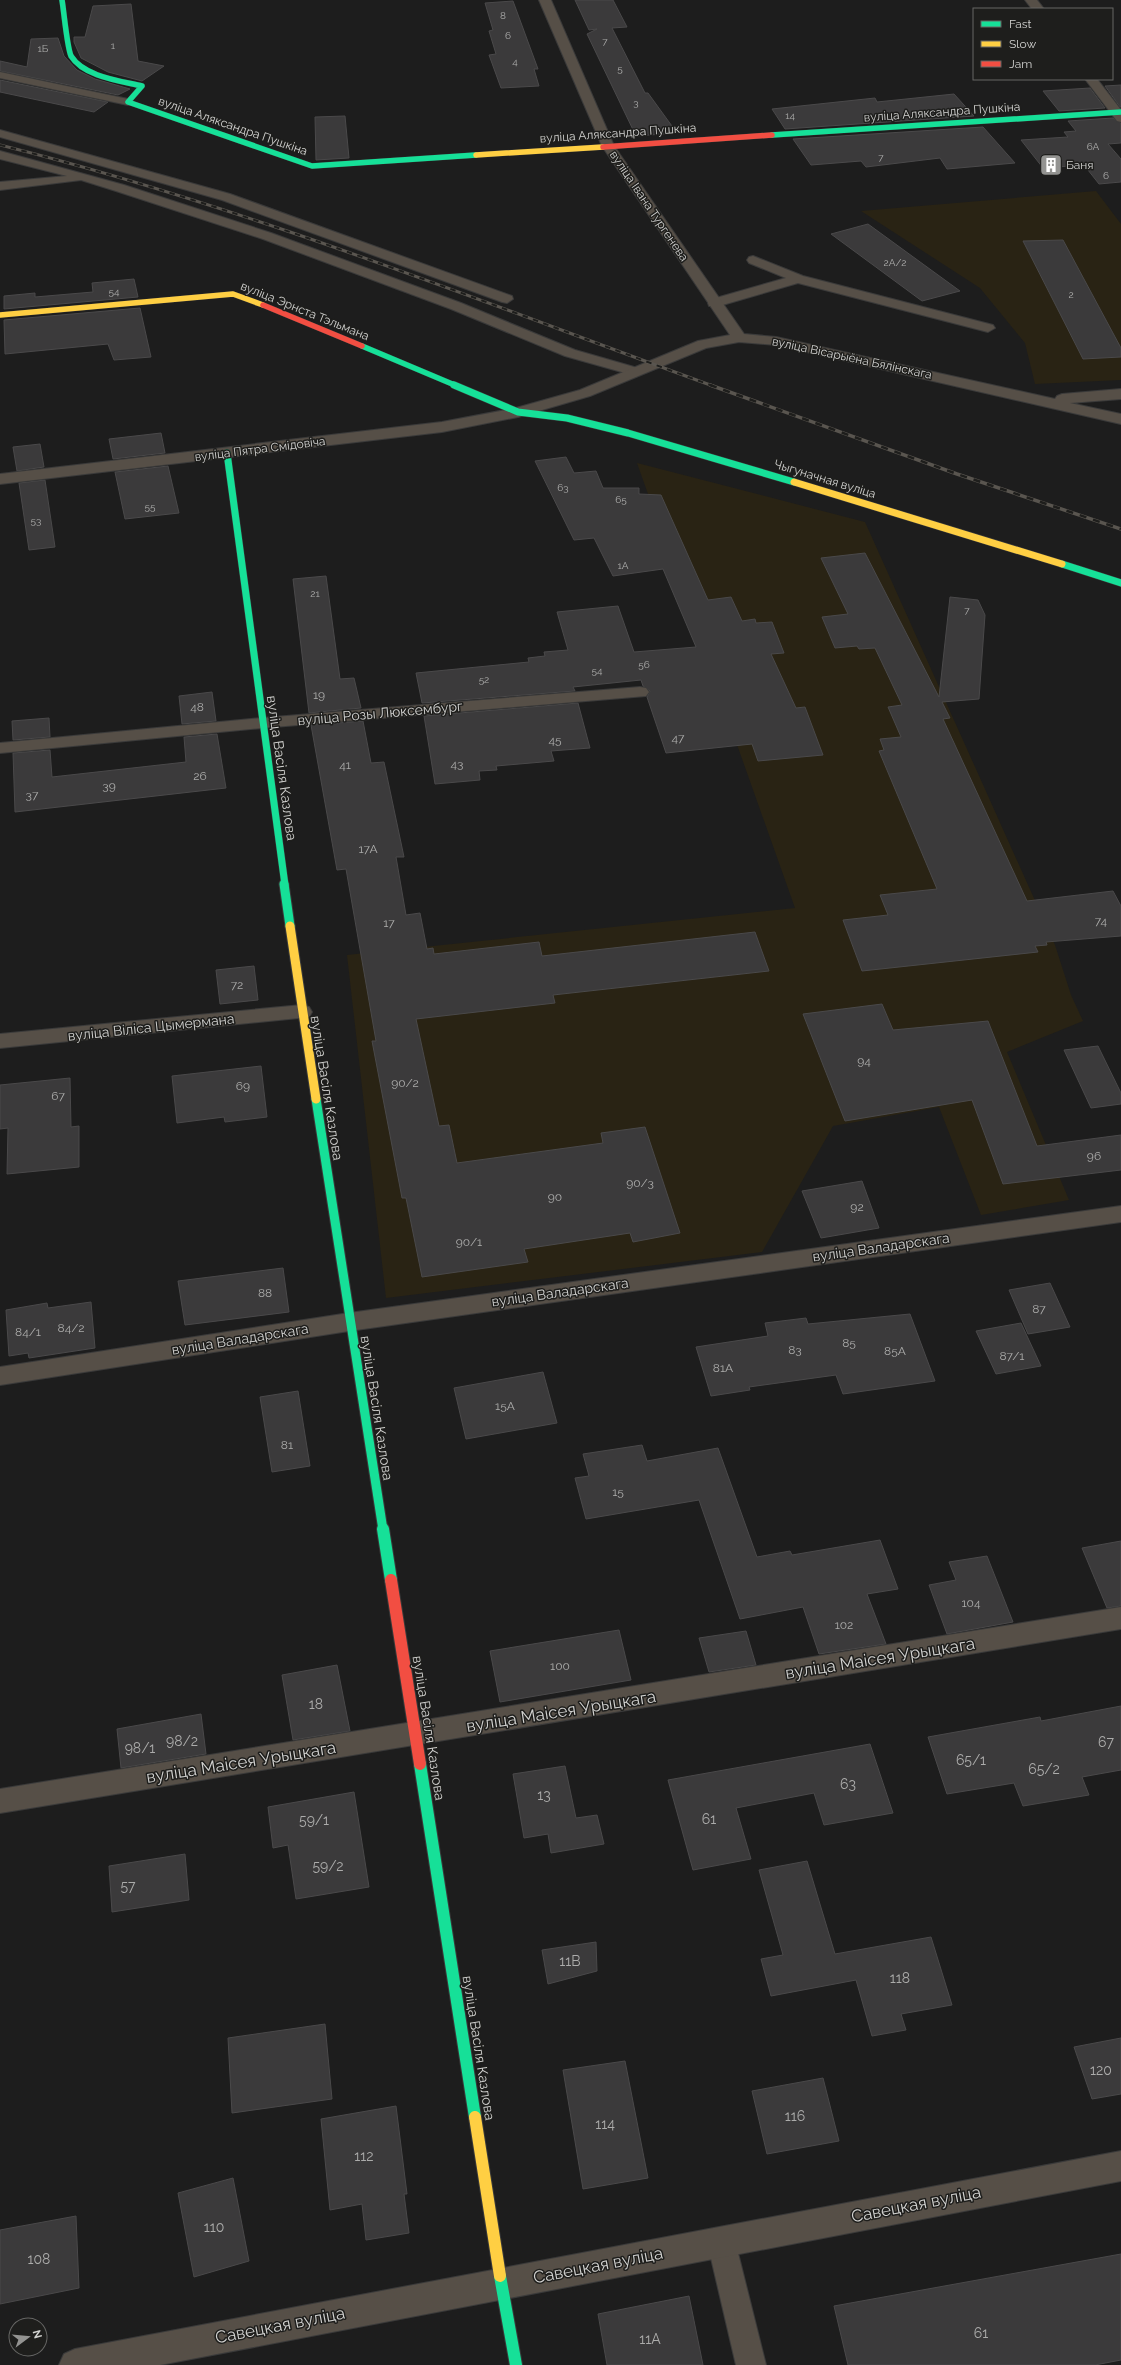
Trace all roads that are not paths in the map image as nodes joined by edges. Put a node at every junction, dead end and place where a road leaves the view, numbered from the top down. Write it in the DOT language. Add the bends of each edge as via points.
graph roads {
  1 [pos="62,0"];
  2 [pos="545,0"];
  3 [pos="1031,0"];
  4 [pos="1037,8"];
  5 [pos="0,75"];
  6 [pos="1092,80"];
  7 [pos="128,102"];
  8 [pos="1120,114"];
  9 [pos="0,133"];
  10 [pos="608,146"];
  11 [pos="0,155"];
  12 [pos="86,178"];
  13 [pos="0,186"];
  14 [pos="753,260"];
  15 [pos="798,279"];
  16 [pos="508,299"];
  17 [pos="714,303"];
  18 [pos="0,314"];
  19 [pos="988,328"];
  20 [pos="738,338"];
  21 [pos="636,372"];
  22 [pos="1121,394"];
  23 [pos="1041,401"];
  24 [pos="518,412"];
  25 [pos="1121,419"];
  26 [pos="227,453"];
  27 [pos="0,479"];
  28 [pos="1121,583"];
  29 [pos="640,692"];
  30 [pos="262,723"];
  31 [pos="0,748"];
  32 [pos="302,1012"];
  33 [pos="0,1041"];
  34 [pos="1121,1214"];
  35 [pos="349,1322"];
  36 [pos="0,1376"];
  37 [pos="1121,1618"];
  38 [pos="416,1734"];
  39 [pos="0,1800"];
  40 [pos="1121,2166"];
  41 [pos="721,2241"];
  42 [pos="501,2283"];
  43 [pos="94,2363"];
  44 [pos="516,2365"];
  45 [pos="751,2365"];
  1 -- 7 [label="street" via="71,56 82,67 142,86"];
  2 -- 10 [label="street, вуліца Івана Тургенева"];
  3 -- 4 [label="street"];
  5 -- 7 [label="lane"];
  6 -- 8 [label="street"];
  7 -- 10 [label="street, вуліца Аляксандра Пушкіна" via="312,166"];
  8 -- 10 [label="street, вуліца Аляксандра Пушкіна"];
  9 -- 16 [label="lane" via="226,197"];
  10 -- 17 [label="street, вуліца Івана Тургенева"];
  11 -- 12 [label="lane"];
  12 -- 13 [label="lane"];
  12 -- 21 [label="lane" via="267,236 456,306 570,353"];
  14 -- 15 [label="lane"];
  15 -- 17 [label="lane"];
  15 -- 19 [label="lane"];
  17 -- 20 [label="street, вуліца Івана Тургенева"];
  18 -- 24 [label="street, вуліца Эрнста Тэльмана" via="233,294"];
  20 -- 21 [label="street, вуліца Вісарыёна Бялінскага" via="704,344"];
  20 -- 23 [label="street, вуліца Вісарыёна Бялінскага" via="776,341"];
  21 -- 24 [label="street, вуліца Вісарыёна Бялінскага" via="585,393"];
  22 -- 23 [label="street"];
  23 -- 25 [label="street, вуліца Вісарыёна Бялінскага"];
  24 -- 26 [label="street, вуліца Пятра Смідовіча" via="442,427"];
  24 -- 28 [label="street, Чыгуначная вуліца" via="567,418 628,433 875,506"];
  26 -- 27 [label="street, вуліца Пятра Смідовіча"];
  26 -- 30 [label="street, вуліца Васіля Казлова"];
  29 -- 30 [label="street, вуліца Розы Люксембург"];
  30 -- 31 [label="street, вуліца Розы Люксембург"];
  30 -- 32 [label="street, вуліца Васіля Казлова"];
  32 -- 33 [label="street, вуліца Віліса Цымермана"];
  32 -- 35 [label="street, вуліца Васіля Казлова"];
  34 -- 35 [label="street, вуліца Валадарскага"];
  35 -- 36 [label="street, вуліца Валадарскага"];
  35 -- 38 [label="street, вуліца Васіля Казлова"];
  37 -- 38 [label="street, вуліца Маісея Урыцкага"];
  38 -- 39 [label="street, вуліца Маісея Урыцкага"];
  38 -- 42 [label="street, вуліца Васіля Казлова"];
  40 -- 41 [label="street, Савецкая вуліца"];
  41 -- 42 [label="street, Савецкая вуліца"];
  41 -- 45 [label="lane"];
  42 -- 43 [label="street, Савецкая вуліца"];
  42 -- 44 [label="street, вуліца Васіля Казлова"];
}
